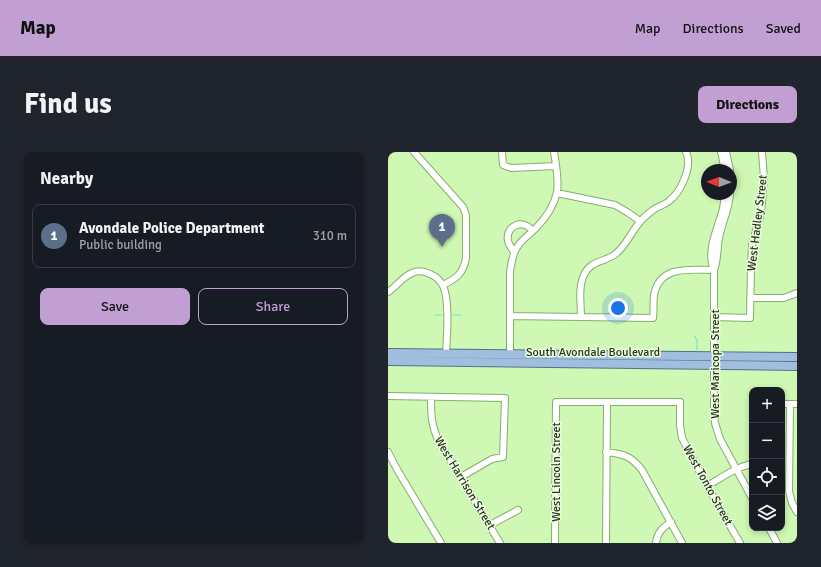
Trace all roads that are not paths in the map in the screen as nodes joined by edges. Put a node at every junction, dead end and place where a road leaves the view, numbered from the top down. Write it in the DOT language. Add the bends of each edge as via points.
graph roads {
  1 [pos="414,152"];
  2 [pos="502,152"];
  3 [pos="554,152"];
  4 [pos="686,152"];
  5 [pos="721,152"];
  6 [pos="726,152"];
  7 [pos="762,152"];
  8 [pos="724,164"];
  9 [pos="729,164"];
  10 [pos="556,166"];
  11 [pos="557,193"];
  12 [pos="724,200"];
  13 [pos="729,200"];
  14 [pos="640,222"];
  15 [pos="533,231"];
  16 [pos="514,252"];
  17 [pos="714,270"];
  18 [pos="443,285"];
  19 [pos="388,292"];
  20 [pos="797,293"];
  21 [pos="750,298"];
  22 [pos="510,316"];
  23 [pos="581,317"];
  24 [pos="714,317"];
  25 [pos="388,353"];
  26 [pos="446,353"];
  27 [pos="510,354"];
  28 [pos="797,357"];
  29 [pos="714,360"];
  30 [pos="388,362"];
  31 [pos="446,362"];
  32 [pos="797,366"];
  33 [pos="388,396"];
  34 [pos="431,397"];
  35 [pos="607,402"];
  36 [pos="785,404"];
  37 [pos="790,404"];
  38 [pos="797,404"];
  39 [pos="388,452"];
  40 [pos="606,452"];
  41 [pos="785,462"];
  42 [pos="749,464"];
  43 [pos="736,469"];
  44 [pos="461,477"];
  45 [pos="707,486"];
  46 [pos="750,495"];
  47 [pos="518,510"];
  48 [pos="797,512"];
  49 [pos="670,522"];
  50 [pos="490,525"];
  51 [pos="771,531"];
  52 [pos="441,543"];
  53 [pos="500,543"];
  54 [pos="555,543"];
  55 [pos="606,543"];
  56 [pos="656,543"];
  57 [pos="682,543"];
  58 [pos="740,543"];
  59 [pos="777,543"];
  1 -- 18 [label="street" via="463,207 466,215 466,258 463,270 455,279"];
  2 -- 10 [label="street" via="503,165 511,168"];
  3 -- 10 [label="street"];
  4 -- 14 [label="street" via="688,170 679,190 669,201 653,210"];
  5 -- 8 [label="street"];
  6 -- 9 [label="street"];
  7 -- 21 [label="street, West Hadley Street" via="764,178 760,213 752,245"];
  10 -- 11 [label="street"];
  11 -- 14 [label="street" via="615,205"];
  11 -- 15 [label="street" via="549,214"];
  12 -- 17 [label="street, West Maricopa Street" via="713,241"];
  13 -- 17 [label="street, West Maricopa Street"];
  14 -- 23 [label="street" via="614,255 596,262 584,274 581,283"];
  15 -- 16 [label="street"];
  15 -- 16 [label="street" via="524,225 512,227 508,240"];
  16 -- 22 [label="street" via="510,272"];
  17 -- 23 [label="street" via="682,269 669,273 660,280 654,295 653,318"];
  17 -- 24 [label="street, West Maricopa Street"];
  18 -- 19 [label="street" via="432,275 416,271"];
  18 -- 26 [label="street" via="447,305"];
  20 -- 21 [label="street" via="784,298"];
  21 -- 24 [label="street, West Hadley Street" via="750,318"];
  22 -- 23 [label="street"];
  22 -- 27 [label="street"];
  24 -- 29 [label="street, West Maricopa Street"];
  25 -- 26 [label="main road, South Avondale Boulevard"];
  26 -- 27 [label="main road, South Avondale Boulevard"];
  26 -- 31 [label="main road"];
  27 -- 29 [label="main road, South Avondale Boulevard"];
  28 -- 29 [label="main road, South Avondale Boulevard"];
  29 -- 31 [label="main road, South Avondale Boulevard"];
  29 -- 32 [label="main road, South Avondale Boulevard"];
  29 -- 43 [label="street, West Maricopa Street" via="714,423"];
  30 -- 31 [label="main road, South Avondale Boulevard"];
  33 -- 34 [label="street"];
  34 -- 44 [label="street, West Harrison Street" via="431,420 438,440"];
  34 -- 44 [label="street" via="505,398 503,457 492,459"];
  35 -- 40 [label="street"];
  35 -- 45 [label="street, West Tonto Street" via="680,402 682,438"];
  35 -- 54 [label="street, West Lincoln Street" via="556,402"];
  36 -- 37 [label="street"];
  37 -- 38 [label="street"];
  37 -- 41 [label="street"];
  39 -- 52 [label="street"];
  40 -- 49 [label="street" via="620,453 635,462 642,470"];
  40 -- 55 [label="street"];
  41 -- 48 [label="street" via="789,491"];
  42 -- 43 [label="street"];
  43 -- 45 [label="street"];
  43 -- 46 [label="street, West Maricopa Street"];
  44 -- 50 [label="street, West Harrison Street"];
  45 -- 58 [label="street, West Tonto Street"];
  47 -- 50 [label="street"];
  49 -- 56 [label="street" via="662,527"];
  49 -- 57 [label="street"];
  50 -- 53 [label="street, West Harrison Street"];
  51 -- 59 [label="street"];
}
